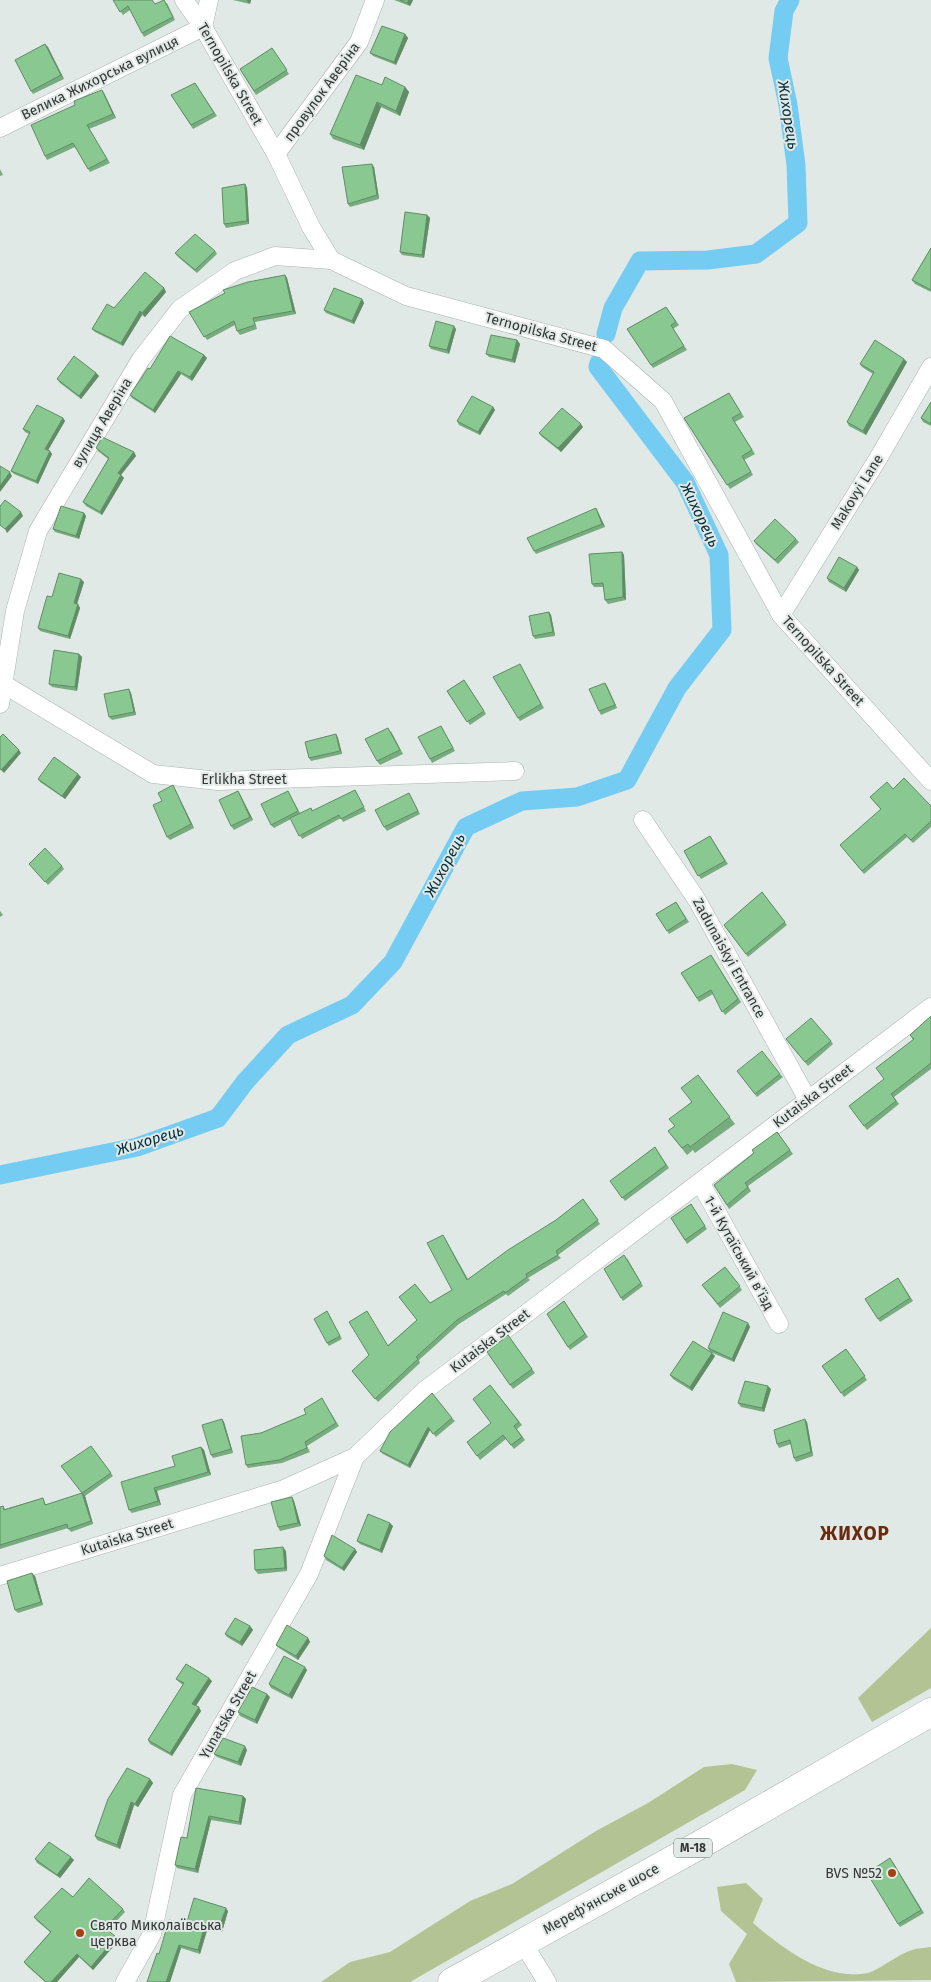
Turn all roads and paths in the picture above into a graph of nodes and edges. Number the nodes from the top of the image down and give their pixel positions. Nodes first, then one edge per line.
1 (184, 0) edge
2 (208, 0) edge
3 (375, 0) edge
4 (203, 27) junction
5 (0, 128) edge
6 (276, 154) junction
7 (331, 260) junction
8 (931, 367) edge
9 (781, 615) junction
10 (2, 682) edge
11 (0, 704) edge
12 (515, 771) dead end
13 (931, 781) edge
14 (643, 820) dead end
15 (931, 1007) edge
16 (808, 1100) junction
17 (700, 1182) junction
18 (779, 1324) dead end
19 (355, 1457) junction
20 (0, 1576) edge
21 (931, 1712) edge
22 (522, 1943) junction
23 (125, 1982) edge
24 (452, 1982) edge
25 (547, 1982) edge

1 - 4 street, Ternopilska Street
2 - 4 street
3 - 6 street, провулок Аверіна
4 - 5 street, Велика Жихорська вулиця
4 - 6 street, Ternopilska Street
6 - 7 street, Ternopilska Street
7 - 9 street, Ternopilska Street
7 - 10 street, вулиця Аверіна
8 - 9 street, Makovyi Lane
9 - 13 street, Ternopilska Street
10 - 11 street, вулиця Аверіна
10 - 12 street, Erlikha Street
14 - 16 street, Zadunaiskyi Entrance
15 - 16 street, Kutaiska Street
16 - 17 street, Kutaiska Street
17 - 18 street, 1-й Кутаїський в’їзд
17 - 19 street, Kutaiska Street
19 - 20 street, Kutaiska Street
19 - 23 street, Yunatska Street
21 - 22 highway, Мереф'янське шосе / М-18
22 - 24 highway, Мереф'янське шосе / М-18
22 - 25 street

